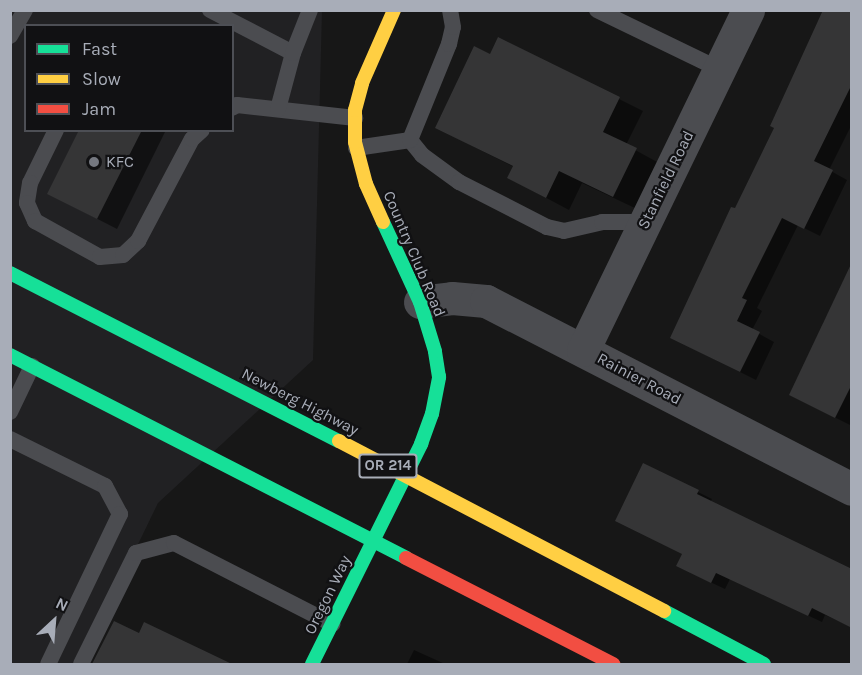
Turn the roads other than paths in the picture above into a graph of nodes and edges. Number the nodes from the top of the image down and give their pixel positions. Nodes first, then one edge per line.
1 (25, 10) edge
2 (210, 10) edge
3 (310, 10) edge
4 (394, 10) edge
5 (597, 10) edge
6 (748, 10) edge
7 (451, 11) edge
8 (10, 36) edge
9 (293, 52) junction
10 (719, 69) junction
11 (234, 105) edge
12 (278, 109) junction
13 (355, 118) junction
14 (56, 132) edge
15 (200, 132) edge
16 (410, 140) junction
17 (356, 147) junction
18 (646, 222) junction
19 (10, 273) edge
20 (420, 302) junction
21 (583, 350) junction
22 (10, 355) edge
23 (32, 366) junction
24 (10, 412) edge
25 (10, 439) edge
26 (405, 475) junction
27 (852, 489) edge
28 (373, 540) junction
29 (332, 624) junction
30 (48, 664) edge
31 (81, 664) edge
32 (312, 664) edge
33 (612, 664) edge
34 (764, 664) edge

1 - 8 lane
2 - 9 lane
3 - 9 lane
4 - 13 main road, Country Club Road
5 - 10 lane
6 - 10 street, Stanfield Road
7 - 16 lane
9 - 12 lane
10 - 18 street, Stanfield Road
11 - 12 lane
12 - 13 lane
13 - 17 main road, Country Club Road
14 - 15 lane
16 - 17 lane
16 - 18 lane
17 - 20 main road, Country Club Road
18 - 21 street, Stanfield Road
19 - 26 main road, Newberg Highway / OR 214
20 - 21 street, Rainier Road
20 - 26 main road, Country Club Road
21 - 27 street, Rainier Road
22 - 23 main road
23 - 24 lane
23 - 28 main road
25 - 30 lane
26 - 28 main road, Country Club Road
26 - 34 main road, Newberg Highway / OR 214
28 - 29 main road, Oregon Way
28 - 33 main road
29 - 31 lane
29 - 32 main road, Oregon Way

